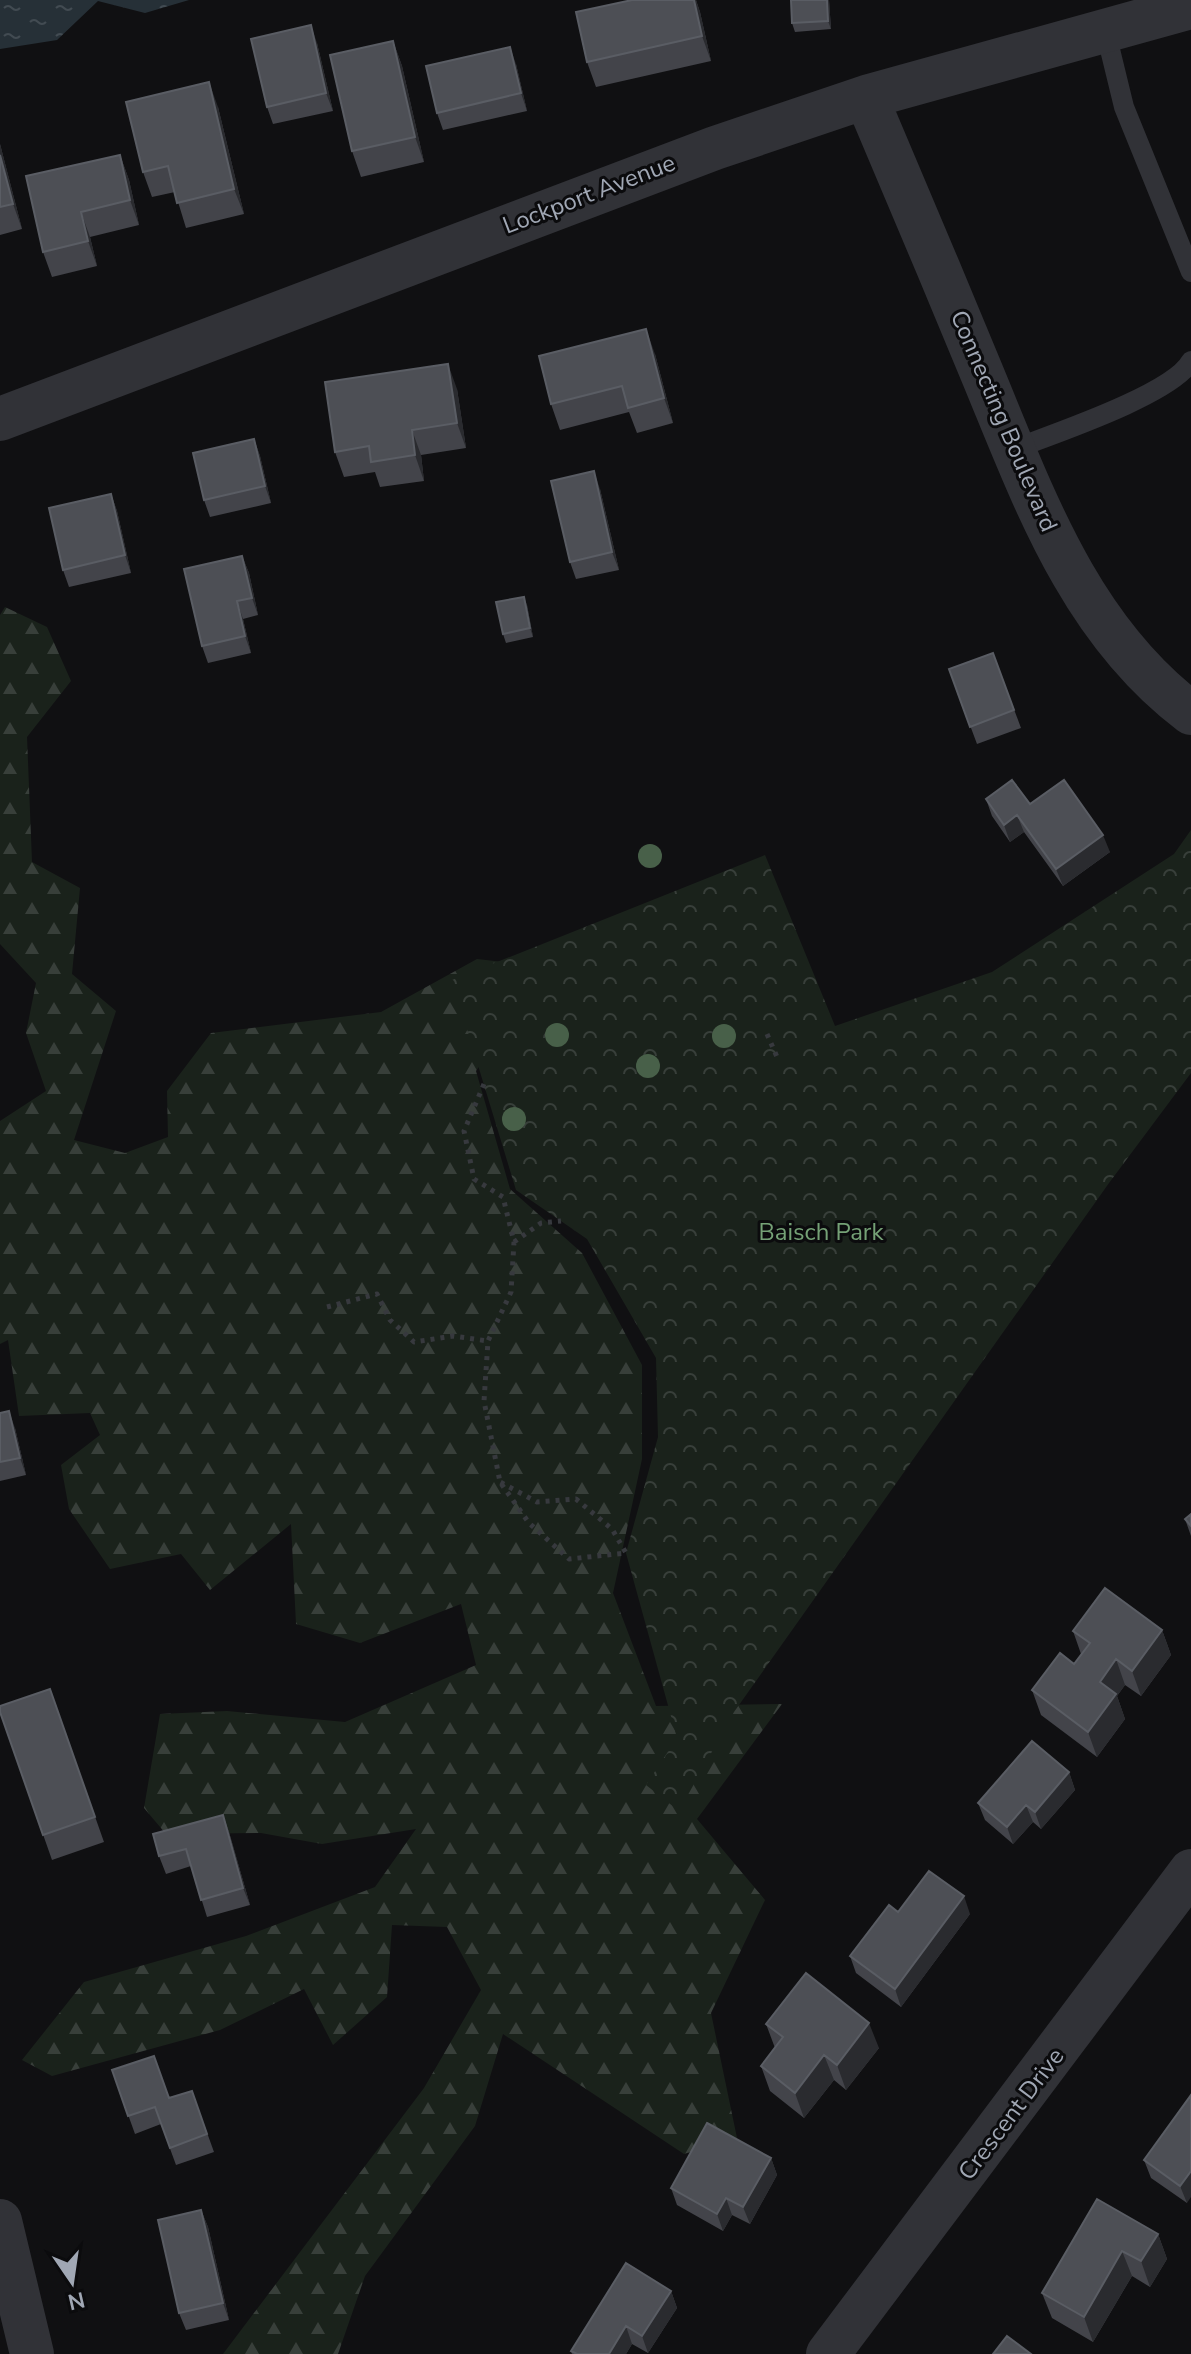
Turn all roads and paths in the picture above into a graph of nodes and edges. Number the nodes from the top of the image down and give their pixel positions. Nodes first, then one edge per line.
1 (1191, 7) edge
2 (1105, 29) junction
3 (866, 97) junction
4 (1191, 272) edge
5 (1188, 367) edge
6 (0, 419) edge
7 (1014, 449) junction
8 (1191, 713) edge
9 (767, 1034) dead end
10 (777, 1057) dead end
11 (484, 1084) dead end
12 (561, 1221) dead end
13 (514, 1242) junction
14 (327, 1307) dead end
15 (488, 1341) junction
16 (500, 1482) junction
17 (1191, 1871) edge
18 (0, 2221) edge
19 (32, 2354) edge
20 (828, 2354) edge

1 - 2 street, Lockport Avenue
2 - 3 street, Lockport Avenue
2 - 4 lane
3 - 6 street, Lockport Avenue
3 - 7 street, Connecting Boulevard
5 - 7 lane
7 - 8 street, Connecting Boulevard
9 - 10 path
11 - 13 path
12 - 13 path
13 - 15 path
14 - 15 path
15 - 16 path
16 - 16 path
17 - 20 street, Crescent Drive
18 - 19 street

